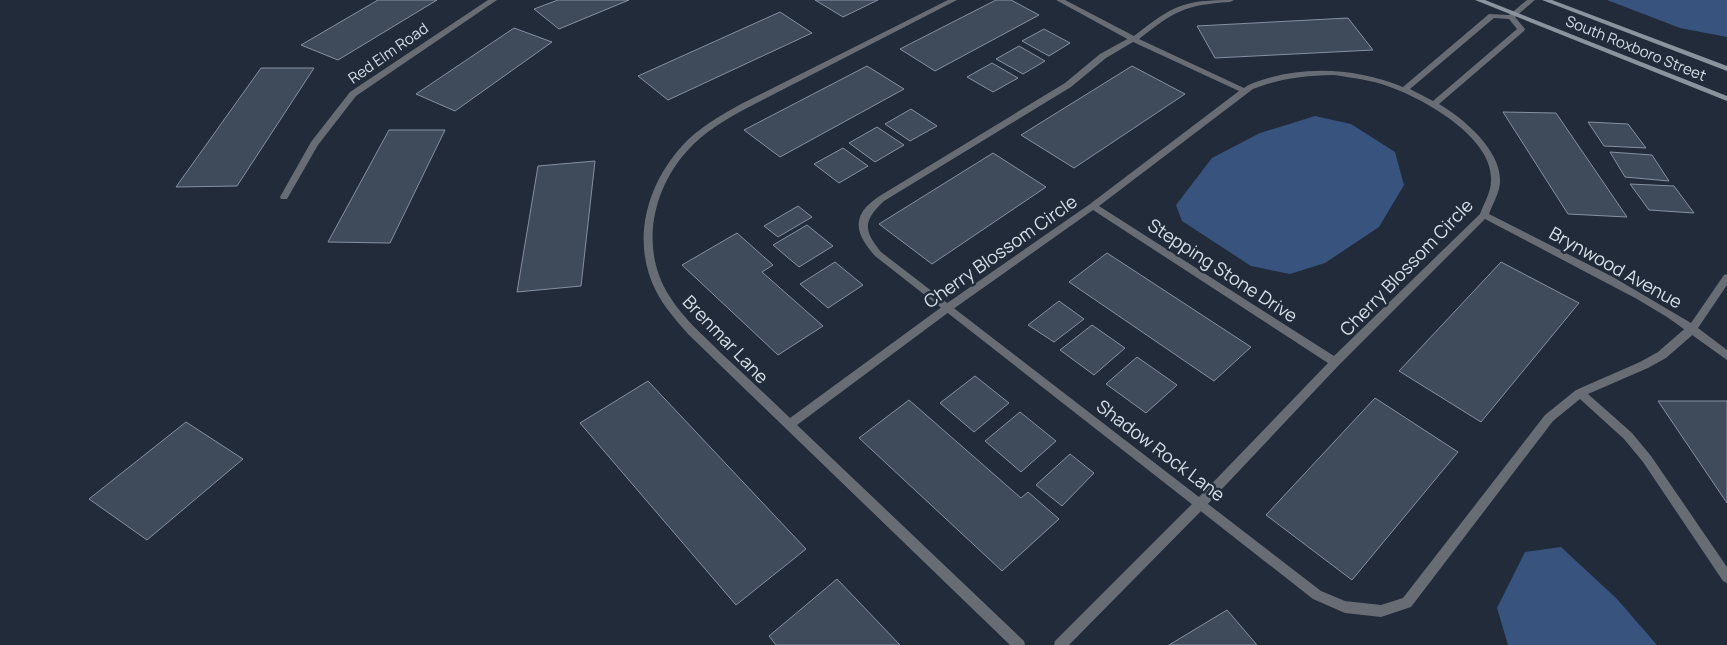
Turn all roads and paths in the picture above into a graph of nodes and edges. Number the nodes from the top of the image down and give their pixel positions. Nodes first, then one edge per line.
1 (493, 0) edge
2 (954, 0) edge
3 (1060, 0) edge
4 (1230, 0) edge
5 (1479, 0) edge
6 (1531, 0) edge
7 (1546, 0) edge
8 (1514, 16) junction
9 (1134, 39) junction
10 (1727, 69) edge
11 (1404, 90) junction
12 (1245, 91) junction
13 (1727, 99) edge
14 (1434, 104) junction
15 (284, 197) dead end
16 (1093, 206) junction
17 (1484, 215) junction
18 (1727, 277) edge
19 (946, 309) junction
20 (1693, 328) junction
21 (1727, 356) edge
22 (1335, 362) junction
23 (1580, 393) junction
24 (789, 425) junction
25 (1201, 503) junction
26 (1727, 577) edge
27 (1019, 645) edge
28 (1060, 645) edge

1 - 15 street, Red Elm Road
2 - 24 street, Brenmar Lane
3 - 9 street
4 - 9 street
5 - 8 street, South Roxboro Street
6 - 8 street
7 - 10 street, South Roxboro Street
8 - 11 street
8 - 13 street, South Roxboro Street
8 - 14 street
9 - 12 street
9 - 19 street, Shadow Rock Lane
11 - 12 street, Cherry Blossom Circle
11 - 14 street, Cherry Blossom Circle
12 - 16 street, Cherry Blossom Circle
14 - 17 street, Cherry Blossom Circle
16 - 19 street, Cherry Blossom Circle
16 - 22 street, Stepping Stone Drive
17 - 20 street, Brynwood Avenue
17 - 22 street, Cherry Blossom Circle
18 - 20 street, Shadow Rock Lane
19 - 24 street, Cherry Blossom Circle
19 - 25 street, Shadow Rock Lane
20 - 21 street, Brynwood Avenue
20 - 23 street, Shadow Rock Lane
22 - 25 street, Cherry Blossom Circle
23 - 25 street, Shadow Rock Lane
23 - 26 street
24 - 27 street, Brenmar Lane
25 - 28 street, Cherry Blossom Circle

